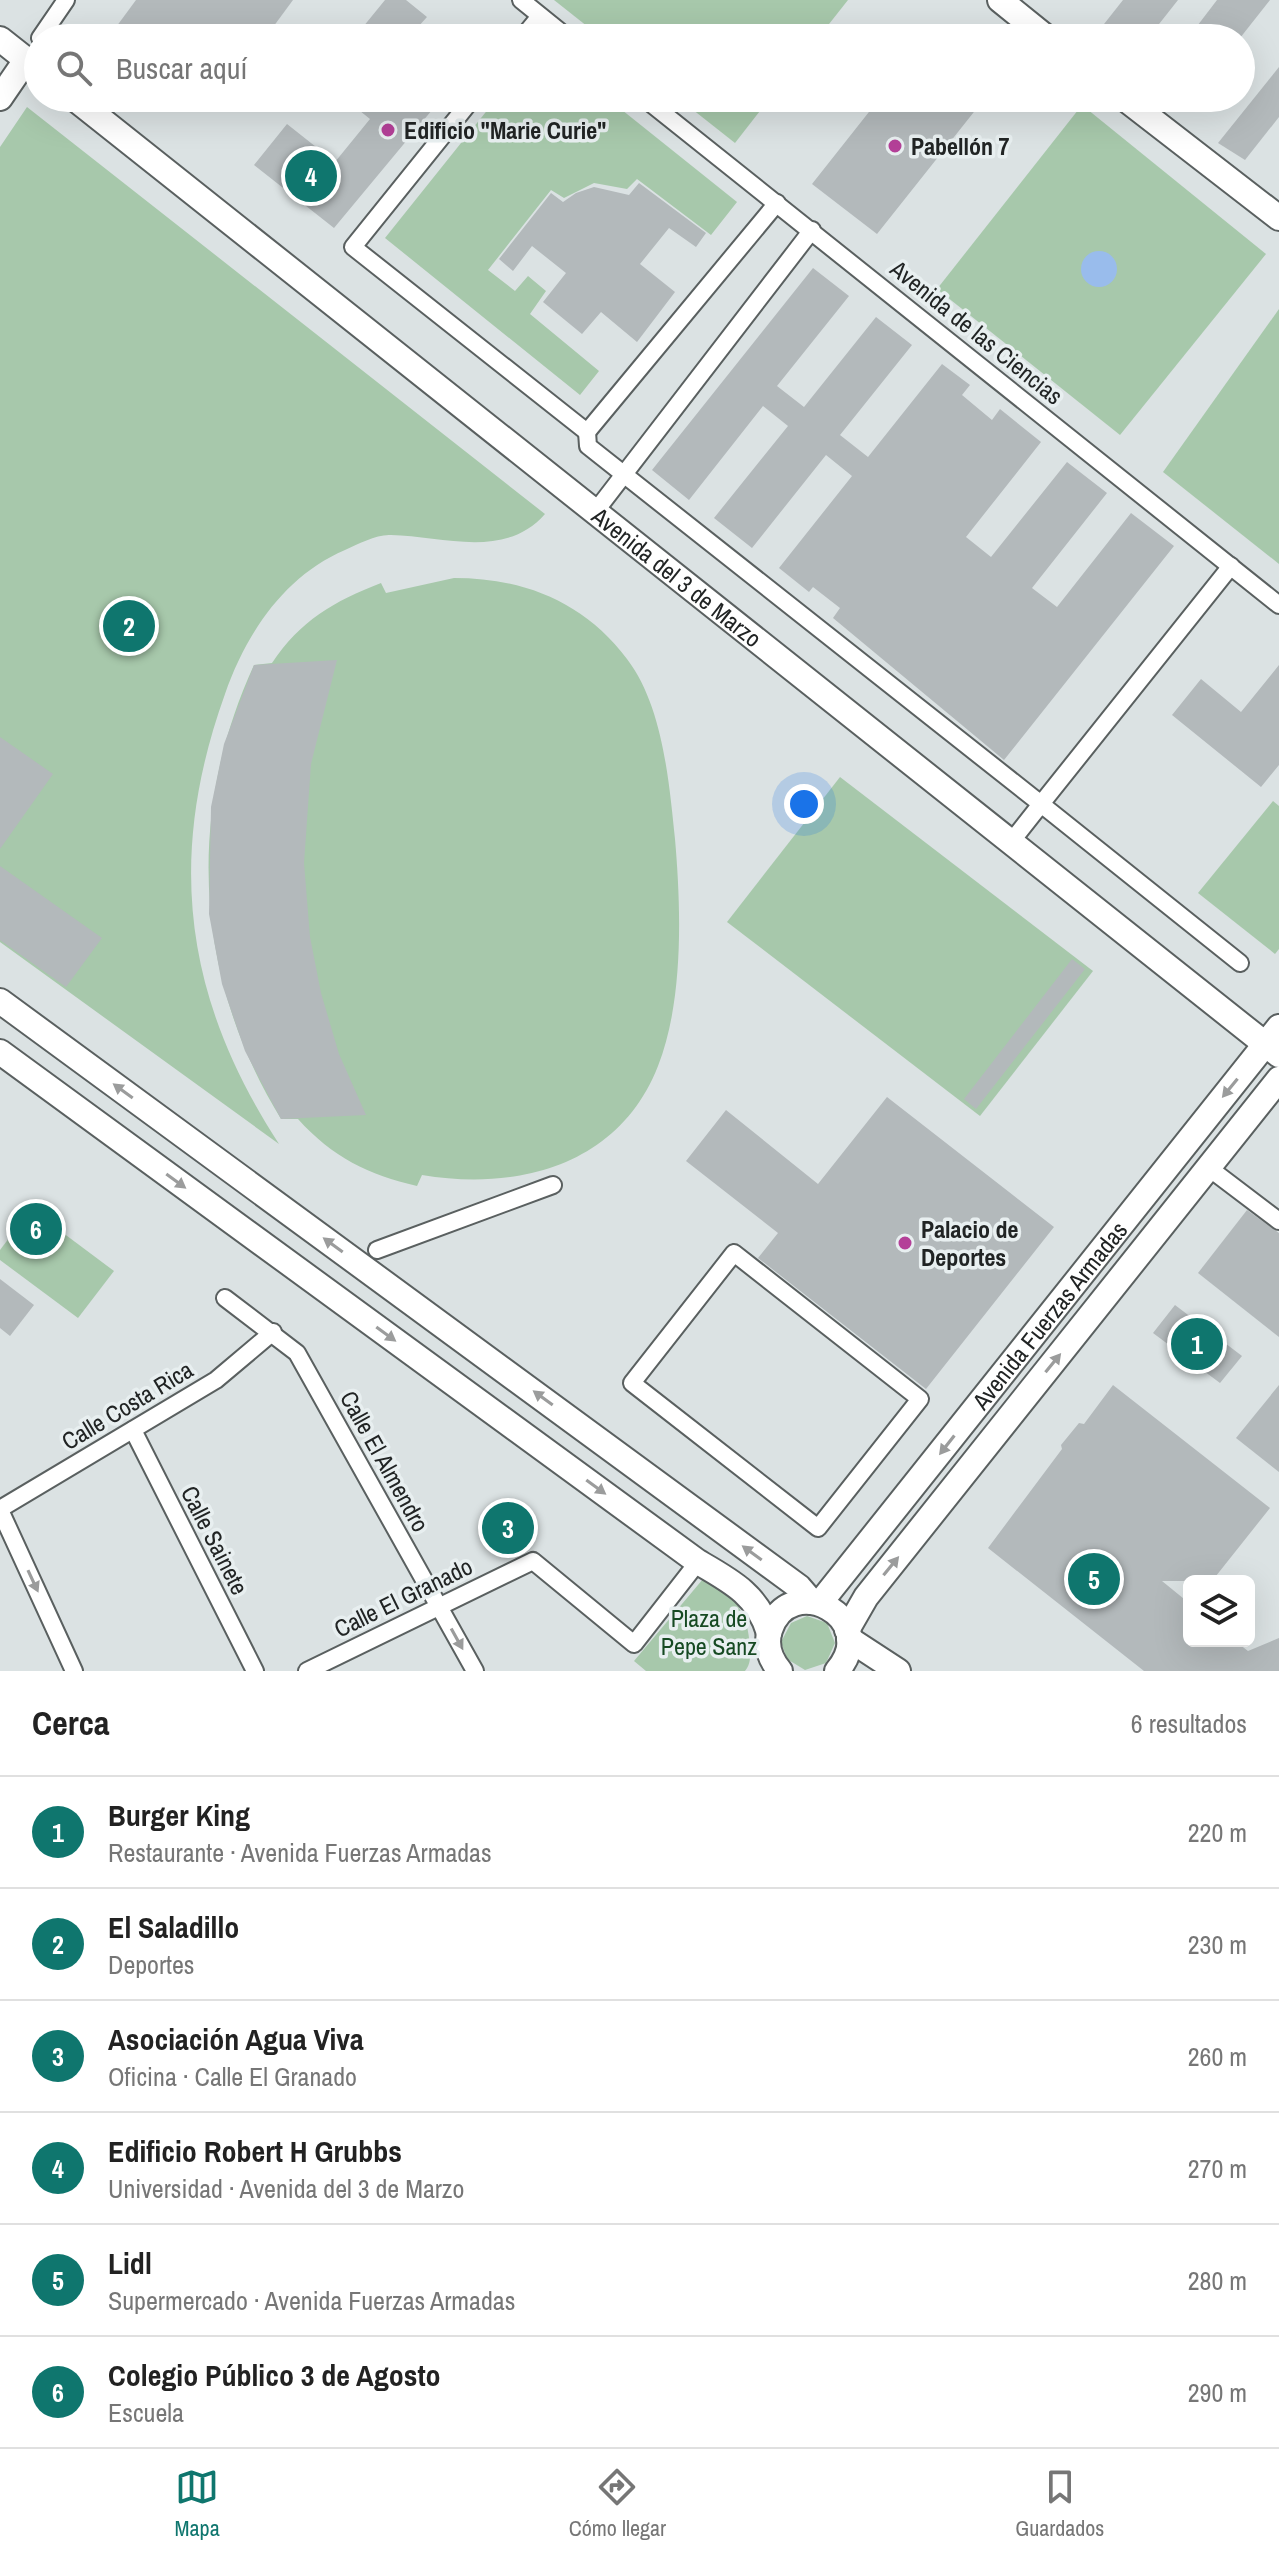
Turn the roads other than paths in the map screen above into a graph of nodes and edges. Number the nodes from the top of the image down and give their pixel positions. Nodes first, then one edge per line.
1 (66, 0) edge
2 (521, 0) edge
3 (1000, 0) edge
4 (540, 16) junction
5 (52, 24) edge
6 (533, 24) edge
7 (550, 24) edge
8 (1030, 24) edge
9 (0, 39) edge
10 (24, 48) edge
11 (24, 67) edge
12 (0, 98) edge
13 (92, 112) edge
14 (462, 112) edge
15 (662, 112) edge
16 (1142, 112) edge
17 (777, 203) junction
18 (1279, 218) edge
19 (812, 230) junction
20 (587, 432) junction
21 (624, 475) junction
22 (595, 512) junction
23 (1231, 566) junction
24 (1279, 605) edge
25 (1041, 804) junction
26 (1011, 842) junction
27 (1240, 963) dead end
28 (0, 1001) edge
29 (1275, 1042) edge
30 (0, 1052) edge
31 (1279, 1079) edge
32 (1209, 1168) junction
33 (553, 1185) dead end
34 (1279, 1221) edge
35 (377, 1250) dead end
36 (734, 1253) joint
37 (225, 1298) dead end
38 (273, 1332) junction
39 (133, 1430) junction
40 (0, 1510) edge
41 (8, 1546) edge
42 (698, 1562) junction
43 (816, 1602) junction
44 (439, 1607) junction
45 (848, 1635) junction
46 (771, 1658) edge
47 (74, 1671) edge
48 (255, 1671) edge
49 (307, 1671) edge
50 (475, 1671) edge
51 (837, 1671) edge
52 (898, 1671) edge

1 - 5 street
2 - 4 street
3 - 8 street
4 - 6 street
4 - 7 street
9 - 10 street
11 - 12 street
13 - 22 street, Avenida del 3 de Marzo
14 - 20 street
15 - 17 street, Avenida de las Ciencias
16 - 18 street
17 - 19 street, Avenida de las Ciencias
17 - 20 street
19 - 21 street
19 - 23 street, Avenida de las Ciencias
20 - 21 street
21 - 22 street
21 - 25 street
22 - 26 street, Avenida del 3 de Marzo
23 - 24 street, Avenida de las Ciencias
23 - 25 street
25 - 26 street
25 - 27 street
26 - 29 street, Avenida del 3 de Marzo
43 -> 28 street
29 -> 43 street, Avenida Fuerzas Armadas
30 -> 42 street
31 - 32 street, Avenida Fuerzas Armadas
32 - 34 street
45 -> 32 street, Avenida Fuerzas Armadas
33 - 35 street
36 - 36 street
37 - 38 street, Calle El Almendro
38 - 39 street, Calle Costa Rica
38 - 44 street, Calle El Almendro
39 - 40 street, Calle Costa Rica
39 - 48 street, Calle Sainete
40 - 41 street
41 -> 47 street
42 - 44 street, Calle El Granado
42 - 46 street
43 - 45 street
43 - 46 street
44 - 49 street, Calle El Granado
44 -> 50 street, Calle El Almendro
45 - 51 street, Avenida Fuerzas Armadas
45 - 52 street

